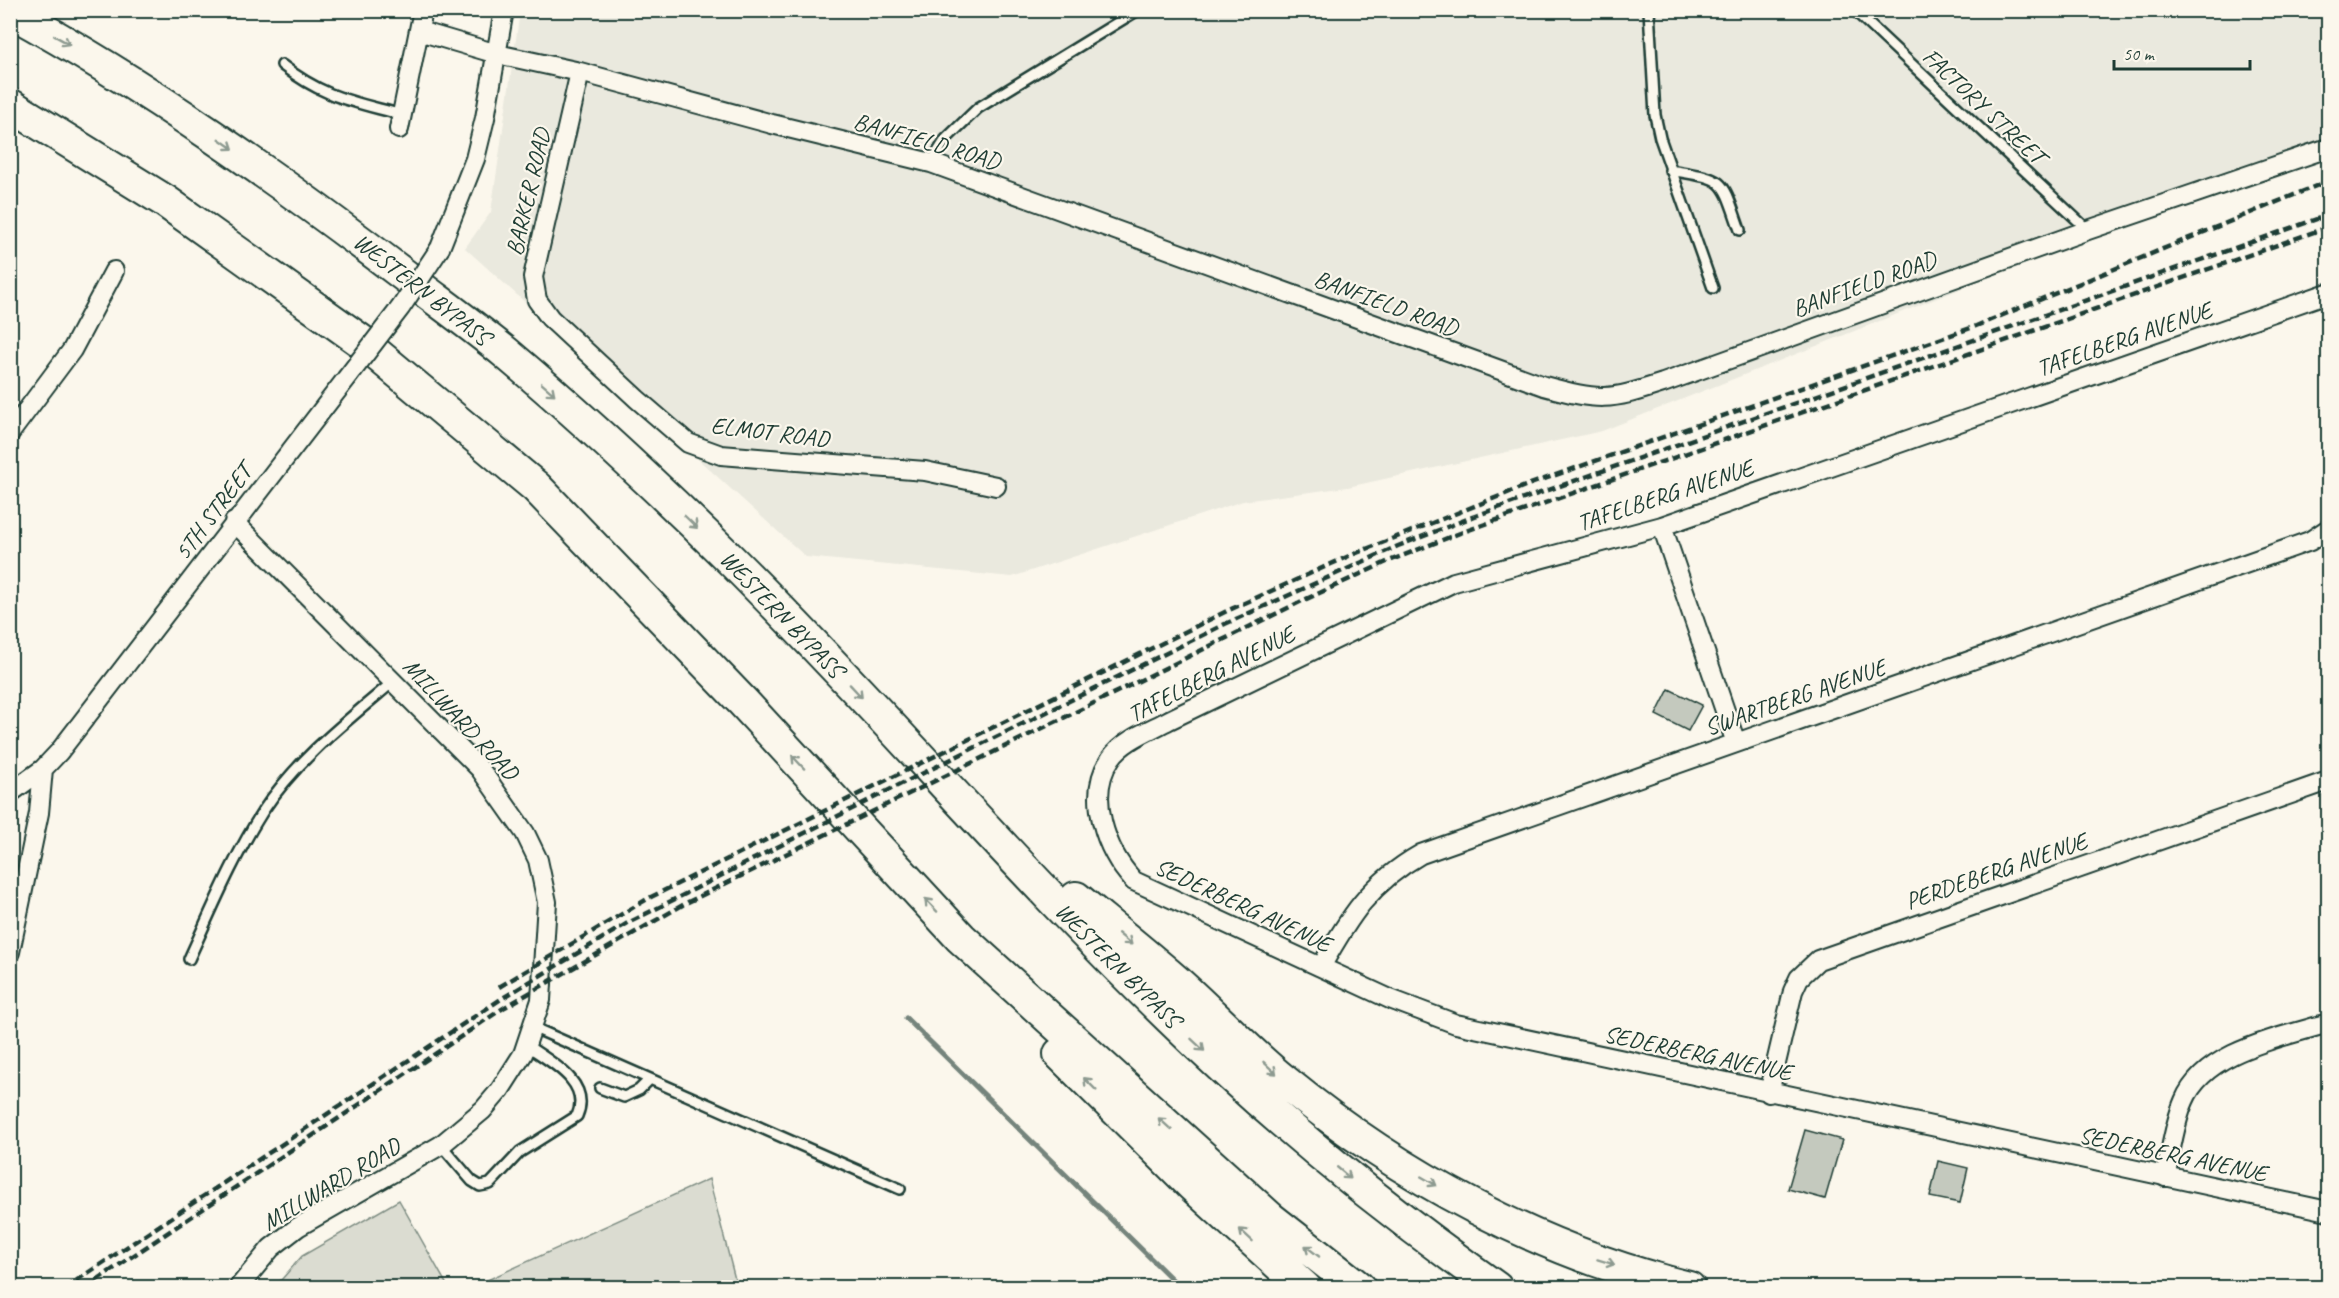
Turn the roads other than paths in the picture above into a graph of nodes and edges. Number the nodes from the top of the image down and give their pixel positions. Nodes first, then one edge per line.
1 (423, 10) edge
2 (504, 10) edge
3 (1138, 10) edge
4 (1649, 10) edge
5 (1854, 10) edge
6 (10, 11) edge
7 (418, 31) junction
8 (497, 54) junction
9 (282, 65) dead end
10 (580, 72) junction
11 (10, 105) edge
12 (401, 122) joint
13 (2328, 148) edge
14 (931, 163) junction
15 (1670, 170) junction
16 (1740, 230) dead end
17 (2088, 230) junction
18 (114, 271) dead end
19 (1713, 288) dead end
20 (2328, 293) edge
21 (550, 318) joint
22 (10, 433) edge
23 (996, 486) dead end
24 (234, 522) junction
25 (1662, 526) junction
26 (2328, 529) edge
27 (394, 681) junction
28 (1736, 743) junction
29 (43, 769) junction
30 (2328, 781) edge
31 (951, 793) junction
32 (10, 794) edge
33 (1106, 835) joint
34 (961, 938) junction
35 (10, 952) edge
36 (189, 959) dead end
37 (1321, 967) junction
38 (2328, 1023) edge
39 (532, 1027) junction
40 (526, 1045) junction
41 (650, 1079) junction
42 (600, 1088) dead end
43 (1769, 1093) junction
44 (441, 1145) junction
45 (2165, 1177) junction
46 (900, 1189) dead end
47 (2328, 1211) edge
48 (238, 1287) edge
49 (1305, 1287) edge
50 (1359, 1287) edge
51 (1496, 1287) edge
52 (1689, 1287) edge

1 - 7 street
2 - 8 street
3 - 14 lane
4 - 15 lane
5 - 17 lane, FACTORY STREET
6 -> 31 highway, WESTERN BYPASS
7 - 8 street, BANFIELD ROAD
7 - 12 street
8 - 10 street, BANFIELD ROAD
8 - 24 street, 5TH STREET, bridge
9 - 12 lane
10 - 14 street, BANFIELD ROAD
10 - 21 street, BARKER ROAD
34 -> 11 highway
13 - 17 street, BANFIELD ROAD
14 - 17 street, BANFIELD ROAD
15 - 16 lane
15 - 19 lane
18 - 22 street
20 - 25 street, TAFELBERG AVENUE
21 - 23 street, ELMOT ROAD
24 - 27 street, MILLWARD ROAD
24 - 29 street, 5TH STREET
25 - 28 street
25 - 33 street, TAFELBERG AVENUE
26 - 28 street, SWARTBERG AVENUE
27 - 36 lane
27 - 39 street, MILLWARD ROAD
28 - 37 street, SWARTBERG AVENUE
29 - 32 street, 5TH STREET
29 - 35 street
30 - 43 street, PERDEBERG AVENUE
31 -> 51 highway, WESTERN BYPASS
31 -> 52 highway
33 - 37 street, SEDERBERG AVENUE
49 -> 34 highway
50 -> 34 highway
37 - 43 street, SEDERBERG AVENUE
38 - 45 street
39 - 40 street, MILLWARD ROAD
39 - 41 lane
40 - 44 street, MILLWARD ROAD
40 - 44 lane
41 - 42 lane
41 - 46 lane
43 - 45 street, SEDERBERG AVENUE
44 - 48 street, MILLWARD ROAD
45 - 47 street, SEDERBERG AVENUE

